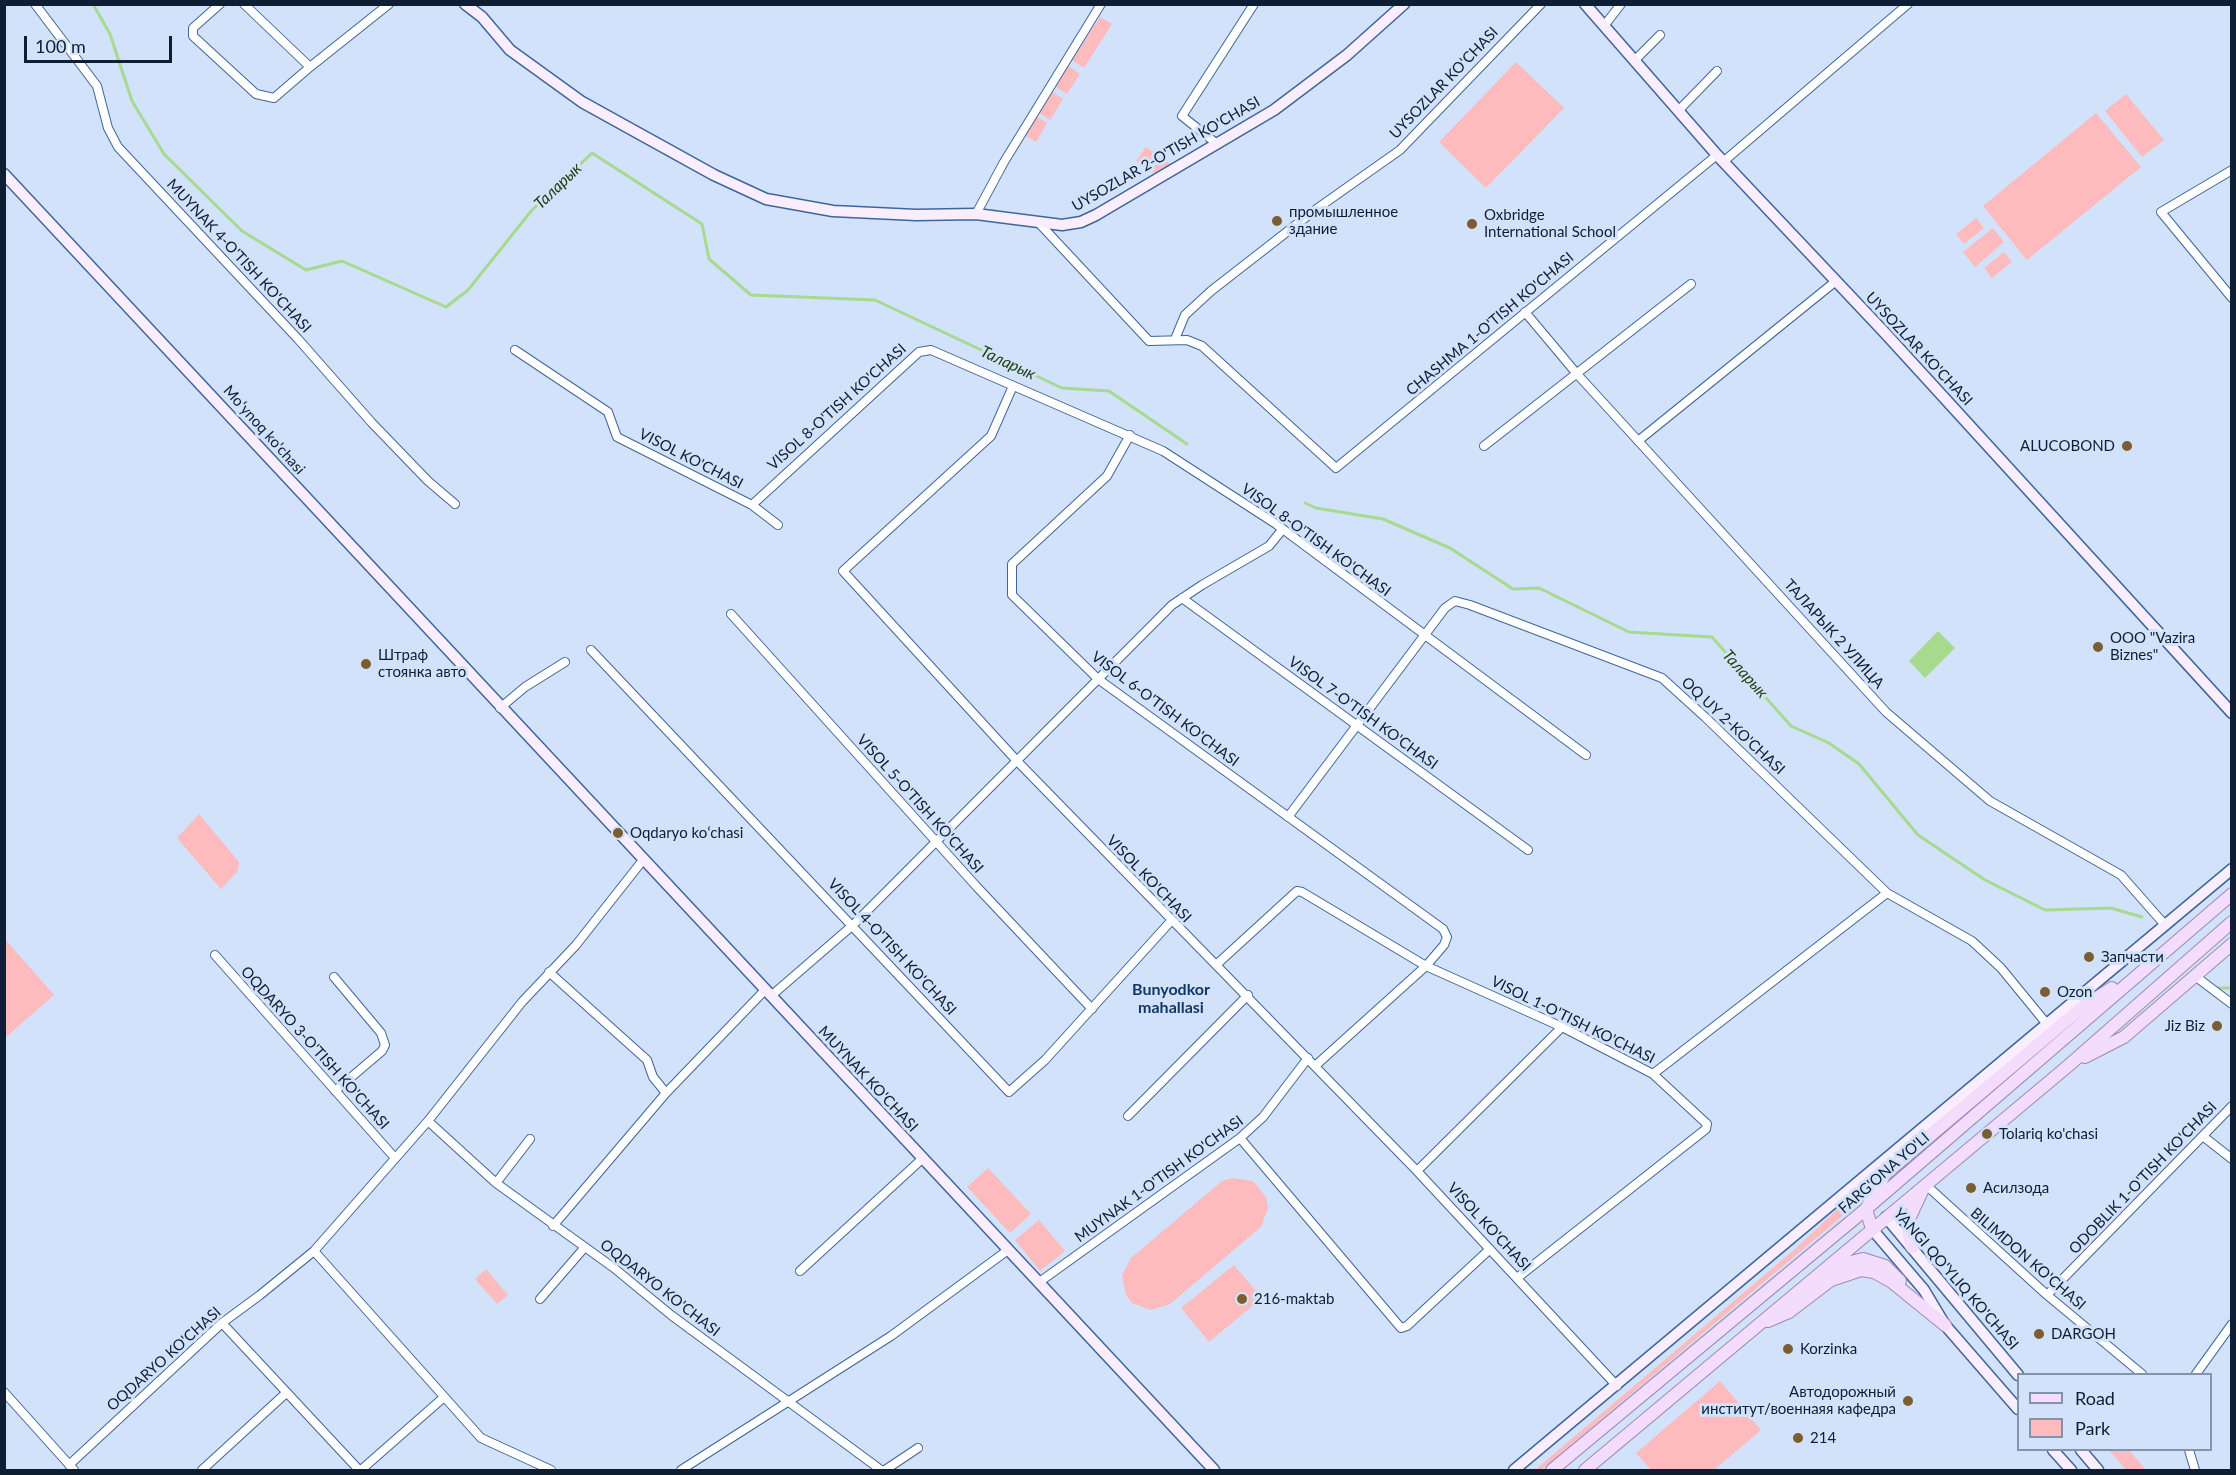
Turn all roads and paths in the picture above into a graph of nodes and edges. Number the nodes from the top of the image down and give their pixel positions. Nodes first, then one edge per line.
1 (34, 4) edge
2 (220, 4) edge
3 (244, 4) edge
4 (389, 4) edge
5 (465, 4) edge
6 (1101, 4) edge
7 (1254, 4) edge
8 (1404, 4) edge
9 (1541, 4) edge
10 (1585, 4) edge
11 (1621, 4) edge
12 (1908, 4) edge
13 (1604, 26) junction
14 (1660, 34) dead end
15 (1634, 61) junction
16 (310, 67) junction
17 (1717, 71) dead end
18 (1678, 111) junction
19 (1217, 144) junction
20 (1720, 158) junction
21 (2232, 170) edge
22 (4, 174) edge
23 (976, 214) junction
24 (1038, 222) junction
25 (1836, 281) junction
26 (1691, 284) dead end
27 (2232, 298) edge
28 (1525, 312) junction
29 (1175, 339) junction
30 (515, 350) dead end
31 (1578, 374) junction
32 (1013, 386) junction
33 (1130, 435) junction
34 (1638, 441) junction
35 (1484, 446) dead end
36 (455, 504) dead end
37 (752, 505) junction
38 (778, 525) dead end
39 (1282, 530) junction
40 (1182, 598) junction
41 (731, 614) dead end
42 (1423, 636) junction
43 (591, 650) dead end
44 (565, 662) dead end
45 (1098, 679) junction
46 (500, 708) junction
47 (2232, 713) edge
48 (1357, 725) junction
49 (1586, 755) dead end
50 (1017, 761) junction
51 (1288, 817) junction
52 (937, 843) junction
53 (1528, 850) dead end
54 (643, 860) junction
55 (2232, 869) edge
56 (1887, 893) junction
57 (2232, 894) edge
58 (1171, 921) junction
59 (2232, 922) edge
60 (853, 925) junction
61 (2165, 925) junction
62 (2232, 944) edge
63 (215, 955) dead end
64 (1216, 965) junction
65 (1426, 966) junction
66 (549, 972) junction
67 (2195, 976) junction
68 (334, 977) dead end
69 (768, 993) junction
70 (1248, 996) junction
71 (2232, 1004) edge
72 (1092, 1009) junction
73 (2046, 1023) junction
74 (1562, 1027) junction
75 (1308, 1058) junction
76 (1316, 1066) junction
77 (2068, 1066) junction
78 (1653, 1074) junction
79 (335, 1091) junction
80 (666, 1093) junction
81 (2232, 1106) edge
82 (1128, 1116) dead end
83 (428, 1121) junction
84 (2204, 1137) junction
85 (1240, 1138) junction
86 (530, 1139) dead end
87 (395, 1158) junction
88 (922, 1158) junction
89 (2232, 1159) edge
90 (1417, 1171) junction
91 (496, 1183) junction
92 (1926, 1185) junction
93 (1866, 1209) junction
94 (1887, 1217) junction
95 (553, 1226) junction
96 (1872, 1229) junction
97 (585, 1247) junction
98 (1912, 1247) junction
99 (1490, 1249) junction
100 (1008, 1250) junction
101 (314, 1251) junction
102 (800, 1271) dead end
103 (1517, 1278) junction
104 (1038, 1283) junction
105 (2047, 1295) junction
106 (540, 1299) dead end
107 (222, 1323) junction
108 (2232, 1324) edge
109 (1945, 1325) junction
110 (1753, 1328) junction
111 (2017, 1373) edge
112 (2141, 1373) edge
113 (2197, 1373) edge
114 (1617, 1386) junction
115 (4, 1392) edge
116 (285, 1394) junction
117 (443, 1398) junction
118 (788, 1401) junction
119 (2017, 1407) edge
120 (918, 1448) dead end
121 (2055, 1451) edge
122 (2083, 1451) edge
123 (2190, 1451) edge
124 (71, 1468) edge
125 (202, 1470) edge
126 (360, 1470) edge
127 (550, 1470) edge
128 (681, 1470) edge
129 (883, 1470) edge
130 (1214, 1470) edge
131 (1514, 1470) edge
132 (1552, 1470) edge
133 (1585, 1470) edge
134 (2071, 1470) edge
135 (2098, 1470) edge
136 (2195, 1470) edge

1 - 36 street, MUYNAK 4-O'TISH KO'CHASI
2 - 16 street
3 - 16 street
4 - 16 street
5 - 23 street, UYSOZLAR 2-O'TISH KO'CHASI
6 - 23 street
7 - 19 street
8 - 19 street, UYSOZLAR 2-O'TISH KO'CHASI
9 - 29 street, UYSOZLAR KO'CHASI
10 - 13 street, UYSOZLAR KO'CHASI
11 - 13 street
12 - 20 street, CHASHMA 1-O'TISH KO'CHASI
13 - 15 street, UYSOZLAR KO'CHASI
14 - 15 street
15 - 18 street, UYSOZLAR KO'CHASI
17 - 18 street
18 - 20 street, UYSOZLAR KO'CHASI
19 - 24 street, UYSOZLAR 2-O'TISH KO'CHASI
20 - 25 street, UYSOZLAR KO'CHASI
20 - 28 street, CHASHMA 1-O'TISH KO'CHASI
21 - 27 street
22 - 46 street, Moʻynoq ko'chasi
23 - 24 street, UYSOZLAR 2-O'TISH KO'CHASI
24 - 29 street
25 - 34 street
25 - 47 street, UYSOZLAR KO'CHASI
26 - 31 street
28 - 29 street, CHASHMA 1-O'TISH KO'CHASI
28 - 31 street, ТАЛАРЫК 2 УЛИЦА
30 - 37 street, VISOL KO'CHASI
31 - 34 street, ТАЛАРЫК 2 УЛИЦА
31 - 35 street
32 - 33 street, VISOL 8-O'TISH KO'CHASI
32 - 37 street, VISOL 8-O'TISH KO'CHASI
32 - 50 street, VISOL KO'CHASI
33 - 39 street, VISOL 8-O'TISH KO'CHASI
33 - 45 street, VISOL 6-O'TISH KO'CHASI
34 - 61 street, ТАЛАРЫК 2 УЛИЦА
37 - 38 street, VISOL KO'CHASI
39 - 40 street
39 - 42 street, VISOL 8-O'TISH KO'CHASI
40 - 45 street
40 - 48 street, VISOL 7-O'TISH KO'CHASI
41 - 52 street, VISOL 5-O'TISH KO'CHASI
42 - 48 street, OQ UY 2-KO'CHASI
42 - 49 street, VISOL 8-O'TISH KO'CHASI
42 - 56 street, OQ UY 2-KO'CHASI
43 - 60 street, VISOL 4-O'TISH KO'CHASI
44 - 46 street
45 - 50 street
45 - 51 street, VISOL 6-O'TISH KO'CHASI
46 - 54 street, MUYNAK KO'CHASI
48 - 51 street, OQ UY 2-KO'CHASI
48 - 53 street, VISOL 7-O'TISH KO'CHASI
50 - 52 street
50 - 58 street, VISOL KO'CHASI
51 - 65 street, VISOL 6-O'TISH KO'CHASI
52 - 60 street
52 - 72 street, VISOL 5-O'TISH KO'CHASI
54 - 66 street, OQDARYO KO'CHASI
54 - 69 street, MUYNAK KO'CHASI
55 - 61 street, FARG'ONA YO'LI
56 - 73 street, OQ UY 2-KO'CHASI
56 - 78 street
57 - 93 main road
58 - 64 street, VISOL KO'CHASI
58 - 72 street, VISOL 4-O'TISH KO'CHASI
59 - 77 main road
60 - 69 street
60 - 72 street, VISOL 4-O'TISH KO'CHASI
61 - 73 street, FARG'ONA YO'LI
62 - 67 main road
63 - 79 street, OQDARYO 3-O'TISH KO'CHASI
64 - 65 street, VISOL 1-O'TISH KO'CHASI
64 - 70 street, VISOL KO'CHASI
65 - 74 street, VISOL 1-O'TISH KO'CHASI
65 - 76 street
66 - 80 street
66 - 83 street, OQDARYO KO'CHASI
67 - 71 street
67 - 77 main road
68 - 79 street
69 - 80 street
69 - 88 street, MUYNAK KO'CHASI
70 - 75 street, VISOL KO'CHASI
70 - 82 street
73 - 114 street, FARG'ONA YO'LI
74 - 78 street, VISOL 1-O'TISH KO'CHASI
74 - 90 street
75 - 76 street, VISOL KO'CHASI
75 - 85 street, MUYNAK 1-O'TISH KO'CHASI
76 - 90 street, VISOL KO'CHASI
77 - 92 main road
78 - 103 street, VISOL 1-O'TISH KO'CHASI
79 - 87 street, OQDARYO 3-O'TISH KO'CHASI
80 - 95 street
81 - 84 street, ODOBLIK 1-O'TISH KO'CHASI
83 - 87 street, OQDARYO KO'CHASI
83 - 91 street, OQDARYO KO'CHASI
84 - 89 street
84 - 105 street, ODOBLIK 1-O'TISH KO'CHASI
85 - 99 street
85 - 104 street, MUYNAK 1-O'TISH KO'CHASI
86 - 91 street
87 - 101 street, OQDARYO KO'CHASI
88 - 100 street, MUYNAK KO'CHASI
88 - 102 street
90 - 99 street, VISOL KO'CHASI
91 - 95 street, OQDARYO KO'CHASI
92 - 94 main road
92 - 98 main road
92 - 105 street, BILIMDON KO'CHASI
93 - 94 main road, YANGI QO'YLIQ KO'CHASI
93 - 96 main road
93 - 132 main road, FARG'ONA YO'LI
94 - 96 main road
94 - 98 street, YANGI QO'YLIQ KO'CHASI
95 - 97 street, OQDARYO KO'CHASI
96 - 109 street, YANGI QO'YLIQ KO'CHASI
96 - 110 main road
97 - 106 street
97 - 118 street, OQDARYO KO'CHASI
98 - 111 street, YANGI QO'YLIQ KO'CHASI
99 - 103 street, VISOL KO'CHASI
100 - 104 street, MUYNAK KO'CHASI
100 - 118 street
101 - 107 street, OQDARYO KO'CHASI
101 - 117 street
103 - 114 street, VISOL KO'CHASI
104 - 130 street, MUYNAK KO'CHASI
105 - 112 street, BILIMDON KO'CHASI
107 - 116 street
107 - 124 street, OQDARYO KO'CHASI
108 - 113 street
109 - 110 main road
109 - 119 street, YANGI QO'YLIQ KO'CHASI
110 - 133 main road
114 - 131 street, FARG'ONA YO'LI
115 - 124 street
116 - 125 street
116 - 126 street
117 - 126 street
117 - 127 street
118 - 128 street
118 - 129 street, OQDARYO KO'CHASI
120 - 129 street
121 - 134 street
122 - 135 street
123 - 136 street

